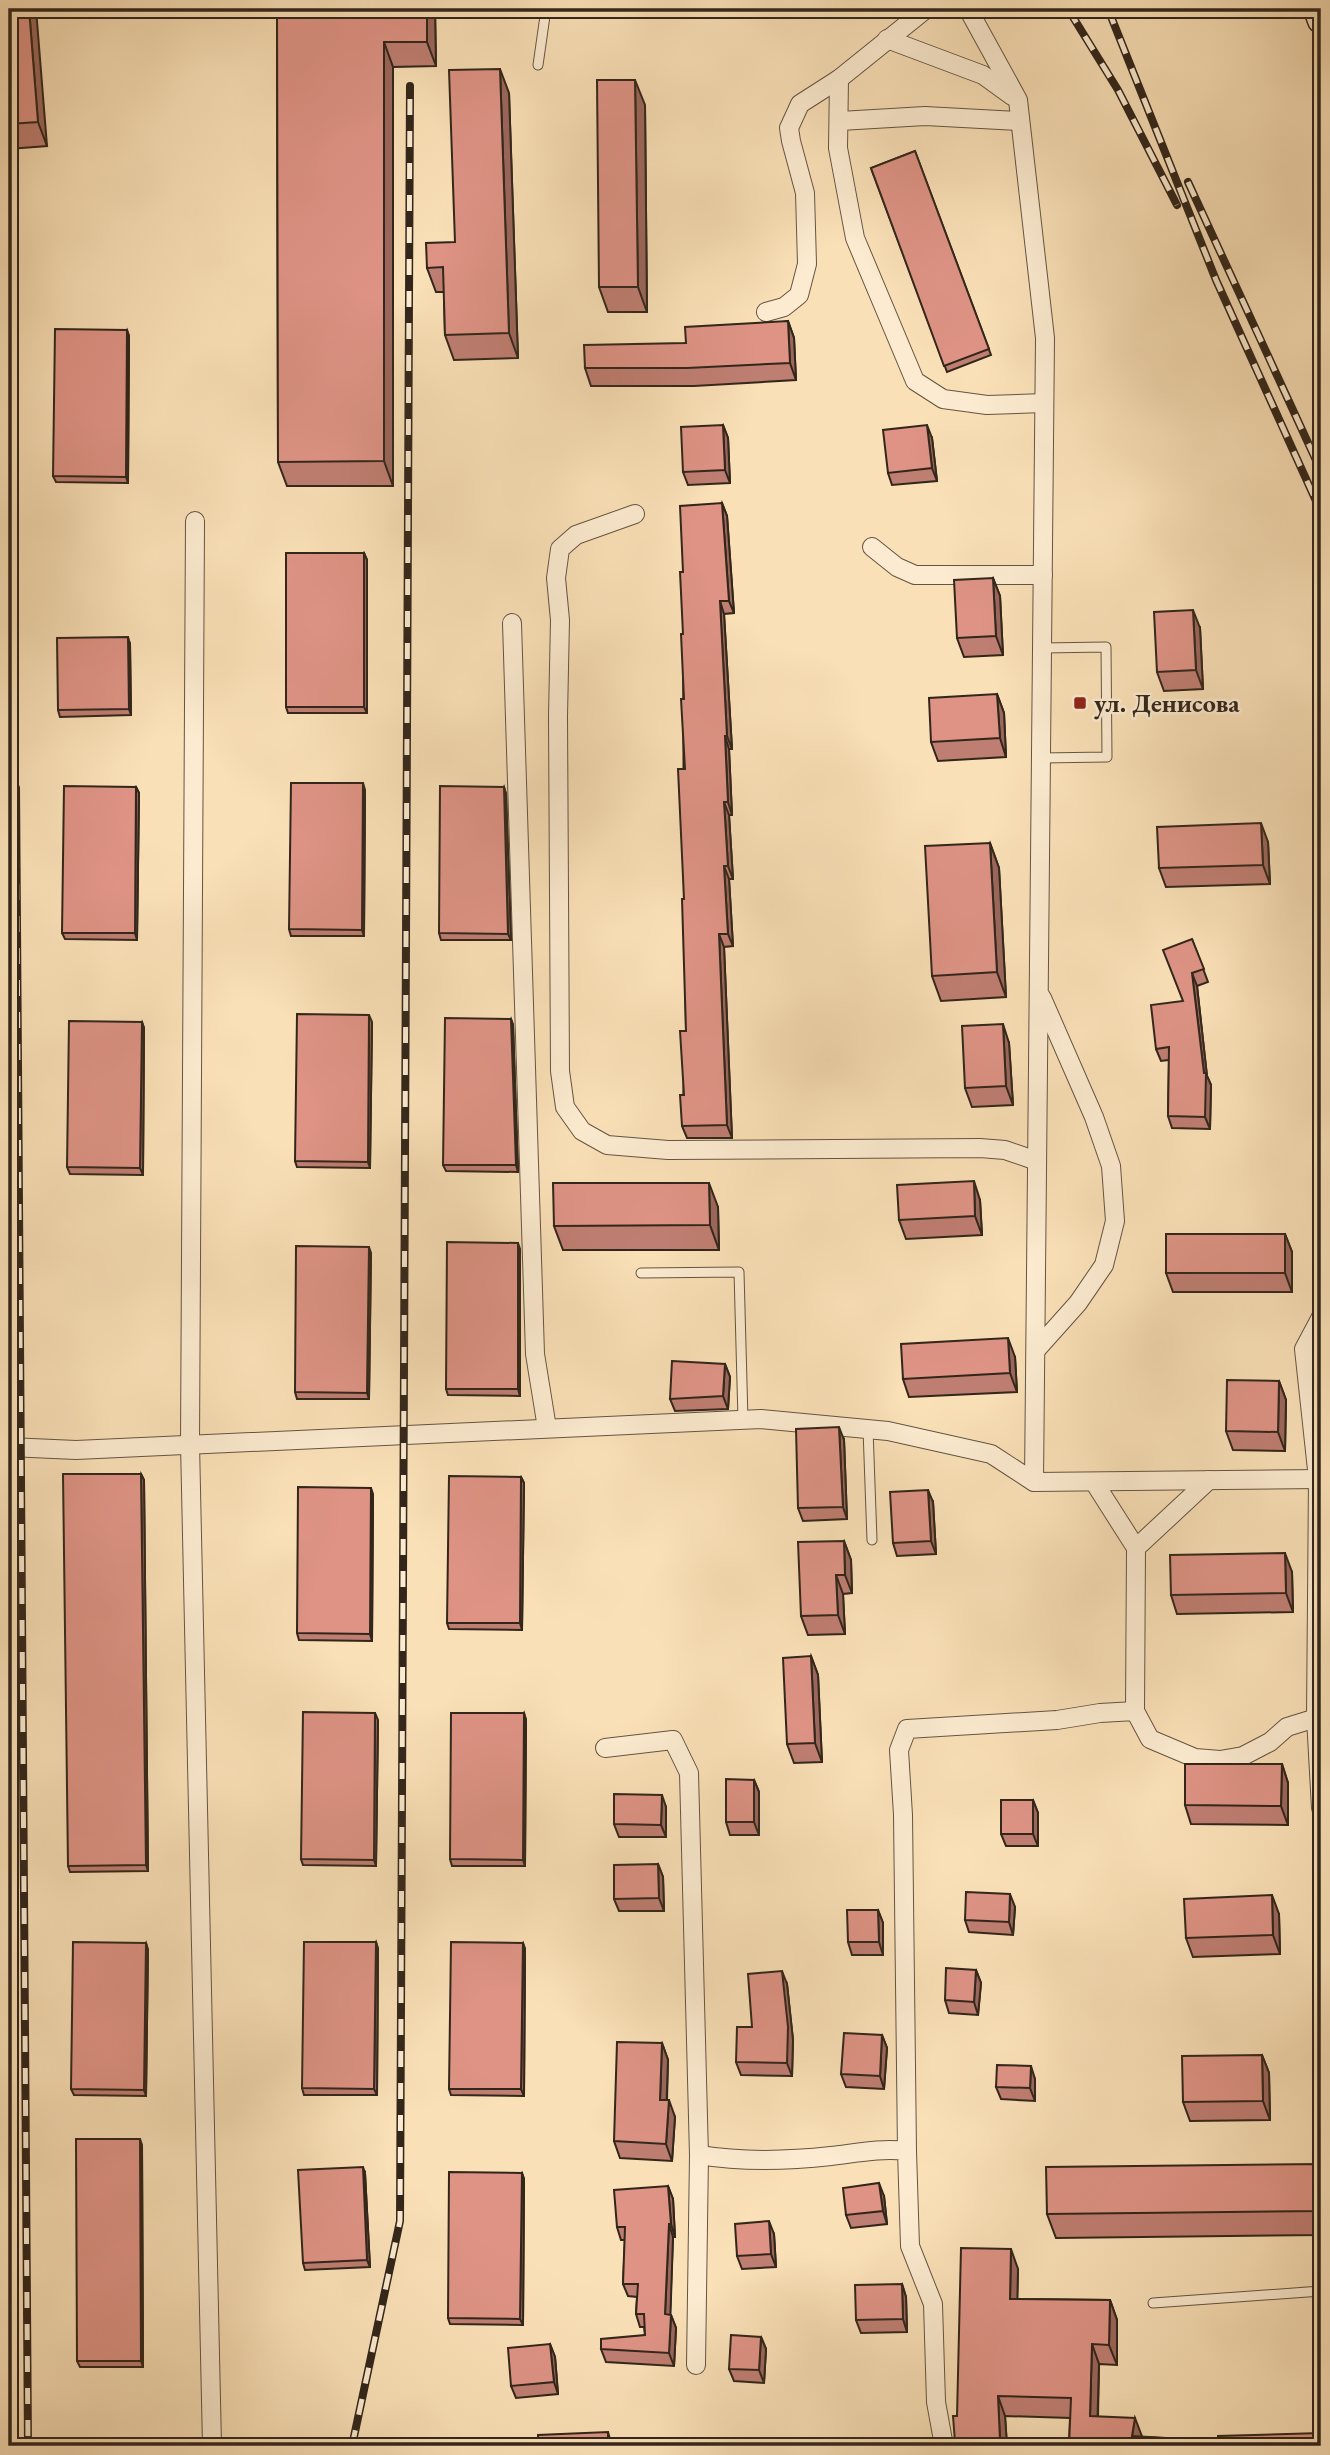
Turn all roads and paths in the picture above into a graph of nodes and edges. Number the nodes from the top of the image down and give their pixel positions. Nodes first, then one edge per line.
1 (545, 9) edge
2 (926, 9) edge
3 (968, 9) edge
4 (887, 39) junction
5 (538, 65) dead end
6 (839, 79) junction
7 (1018, 100) junction
8 (840, 121) junction
9 (1020, 121) junction
10 (766, 312) dead end
11 (1044, 403) junction
12 (635, 514) dead end
13 (195, 521) dead end
14 (872, 547) dead end
15 (1043, 575) junction
16 (512, 623) dead end
17 (1043, 648) junction
18 (1041, 758) junction
19 (1039, 989) junction
20 (1037, 1161) junction
21 (641, 1273) dead end
22 (1321, 1317) edge
23 (1036, 1350) junction
24 (743, 1420) junction
25 (548, 1428) junction
26 (868, 1429) junction
27 (190, 1444) junction
28 (9, 1447) edge
29 (1320, 1479) edge
30 (1209, 1480) junction
31 (1034, 1482) junction
32 (1094, 1482) junction
33 (873, 1540) dead end
34 (1136, 1548) junction
35 (1319, 1623) edge
36 (1135, 1711) junction
37 (1316, 1718) junction
38 (605, 1748) dead end
39 (1321, 1808) edge
40 (907, 2151) junction
41 (699, 2155) junction
42 (1321, 2291) edge
43 (1153, 2303) dead end
44 (696, 2365) dead end
45 (212, 2446) edge
46 (944, 2446) edge

1 - 5 lane
2 - 4 street
3 - 7 street
4 - 6 street
4 - 7 street
6 - 8 street
6 - 10 street
7 - 9 street
8 - 9 street
8 - 11 street
9 - 11 street
11 - 15 street
12 - 20 street
13 - 27 street
14 - 15 street
15 - 17 street
16 - 25 street
17 - 18 street
17 - 18 lane
18 - 19 street
19 - 20 street
19 - 23 street
20 - 23 street
21 - 24 lane
22 - 29 street
23 - 31 street
24 - 25 street
24 - 26 street
25 - 27 street
26 - 31 street
26 - 33 lane
27 - 28 street
27 - 45 street
29 - 30 street
29 - 35 street
30 - 32 street
30 - 34 street
31 - 32 street
32 - 34 street
34 - 36 street
35 - 37 street
36 - 37 street
36 - 40 street
37 - 39 street
38 - 41 street
40 - 41 street
40 - 46 street
41 - 44 street
42 - 43 lane

